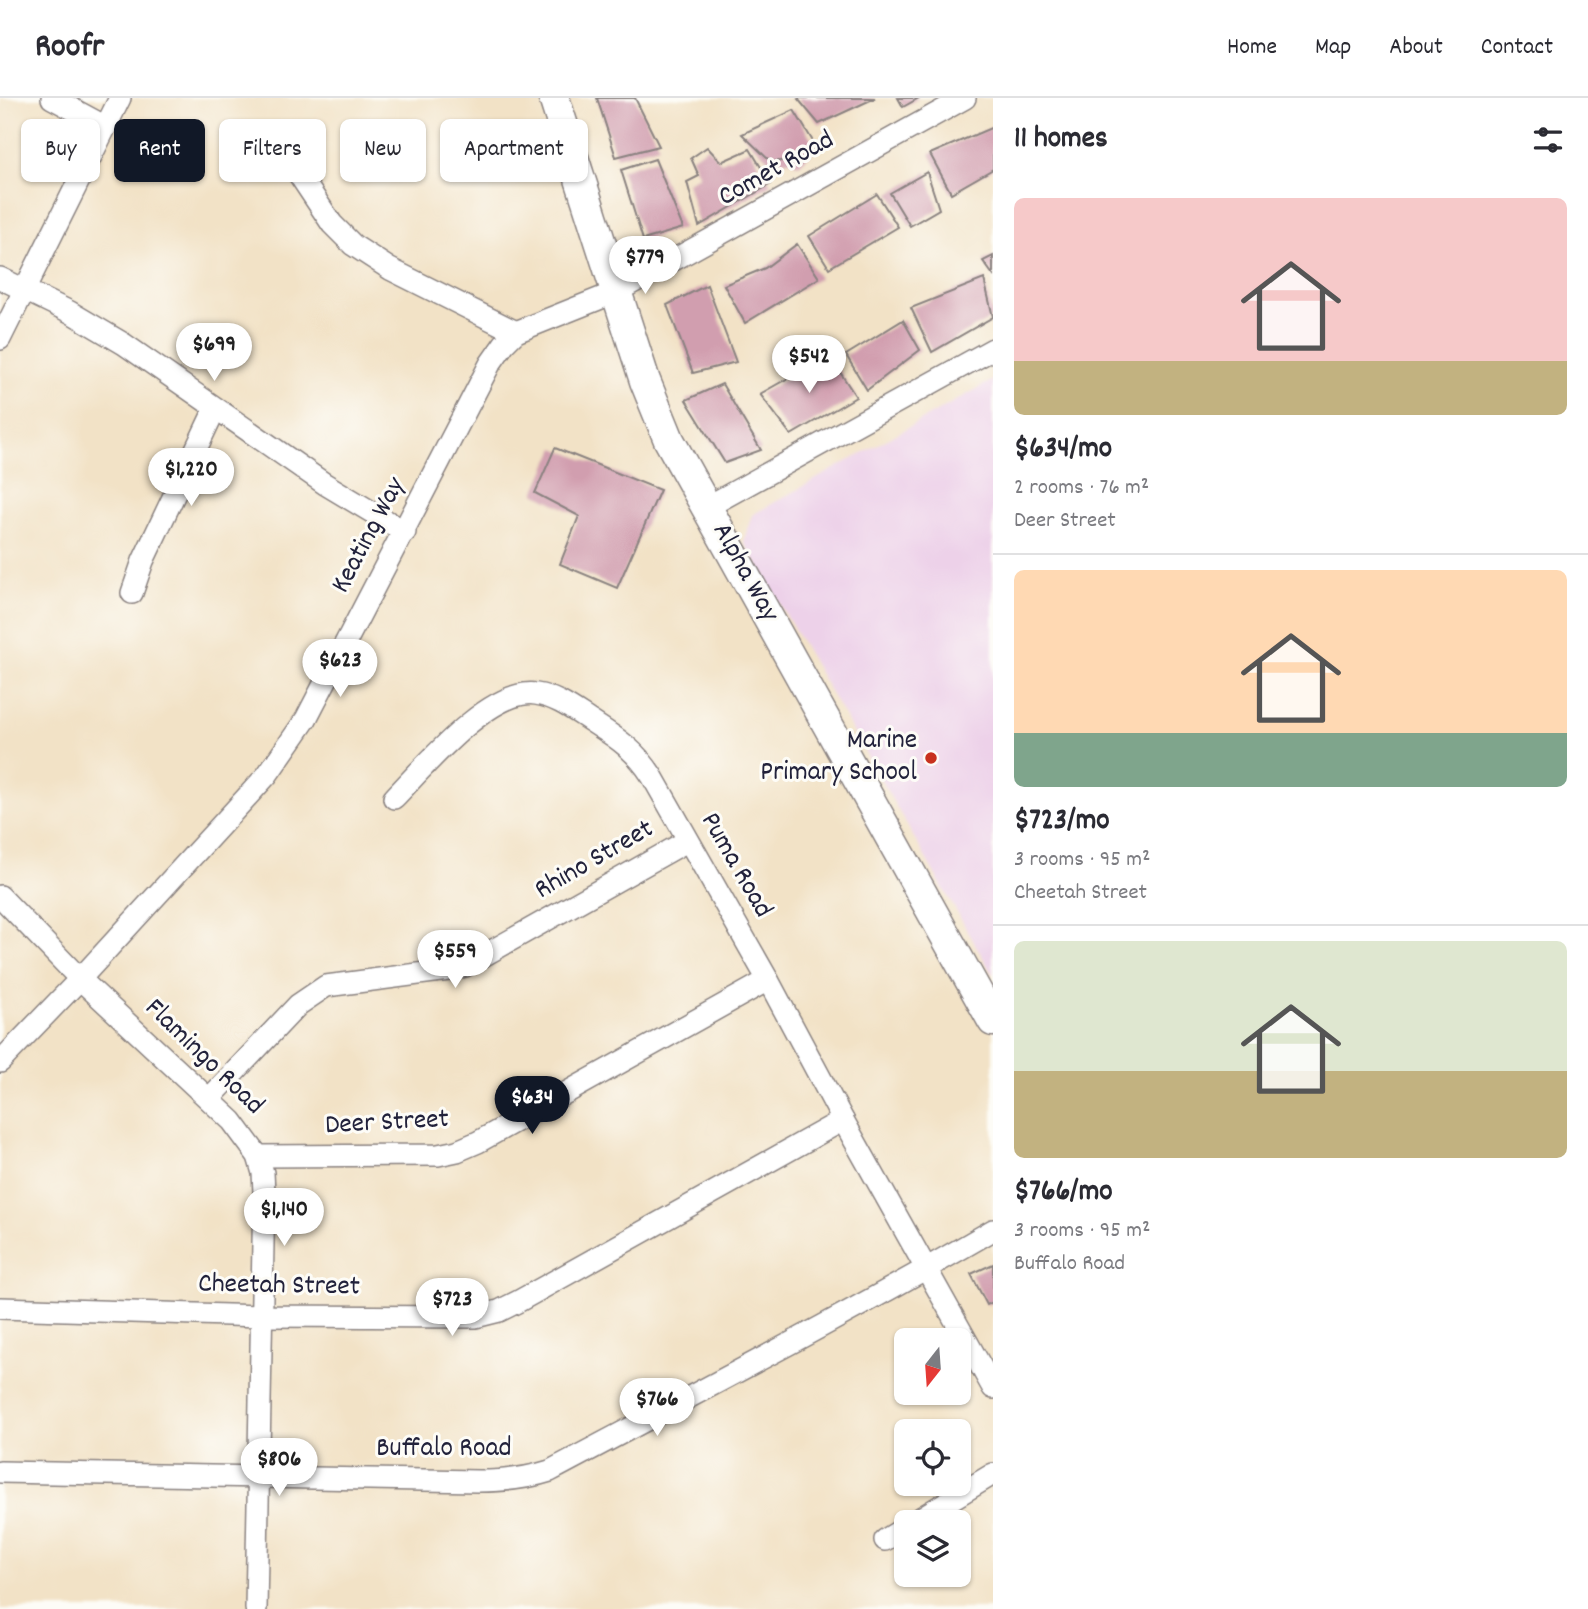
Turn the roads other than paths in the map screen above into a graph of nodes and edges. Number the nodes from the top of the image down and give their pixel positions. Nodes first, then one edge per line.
1 (52, 98) edge
2 (120, 98) edge
3 (554, 98) edge
4 (965, 98) edge
5 (104, 126) junction
6 (304, 182) edge
7 (0, 278) edge
8 (23, 290) junction
9 (616, 292) junction
10 (516, 332) junction
11 (0, 339) edge
12 (993, 349) edge
13 (215, 409) junction
14 (707, 507) junction
15 (405, 532) junction
16 (132, 593) dead end
17 (394, 798) dead end
18 (687, 841) junction
19 (0, 897) edge
20 (80, 979) junction
21 (768, 980) junction
22 (993, 1021) edge
23 (0, 1062) edge
24 (209, 1099) junction
25 (843, 1120) junction
26 (258, 1156) junction
27 (993, 1230) edge
28 (927, 1269) junction
29 (0, 1308) edge
30 (261, 1316) junction
31 (993, 1388) edge
32 (0, 1472) edge
33 (993, 1474) edge
34 (257, 1476) junction
35 (934, 1510) edge
36 (894, 1534) edge
37 (885, 1540) dead end
38 (256, 1609) edge

1 - 5 street
2 - 5 street
3 - 9 street, Alpha Way
4 - 9 street, Comet Road
5 - 8 street
6 - 10 street
7 - 8 street
8 - 11 street
8 - 13 street
9 - 10 street, Keating Way
9 - 14 street, Alpha Way
10 - 15 street, Keating Way
12 - 14 street
13 - 15 street
13 - 16 street
14 - 22 street, Alpha Way
15 - 20 street, Keating Way
17 - 18 street, Puma Road
18 - 21 street, Puma Road
18 - 24 street, Rhino Street
19 - 20 street, Flamingo Road
20 - 23 street, Keating Way
20 - 24 street, Flamingo Road
21 - 25 street, Puma Road
21 - 26 street, Deer Street
24 - 26 street, Flamingo Road
25 - 28 street, Puma Road
25 - 30 street, Cheetah Street
26 - 30 street, Flamingo Road
27 - 28 street, Buffalo Road
28 - 31 street, Puma Road
28 - 34 street, Buffalo Road
29 - 30 street, Cheetah Street
30 - 34 street, Flamingo Road
32 - 34 street, Buffalo Road
33 - 35 street
34 - 38 street, Flamingo Road
36 - 37 street

